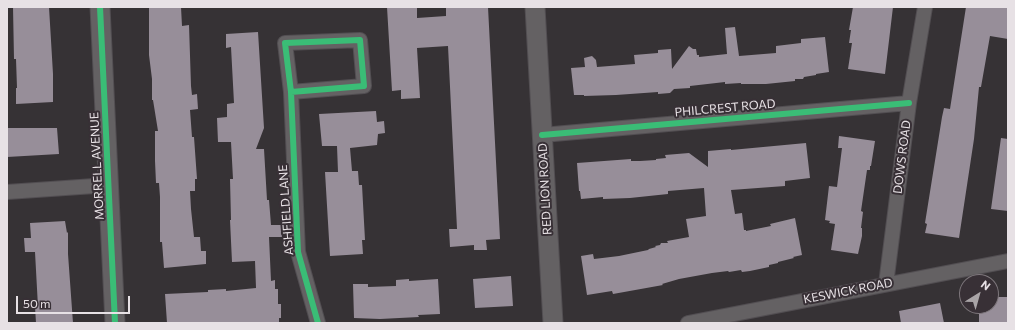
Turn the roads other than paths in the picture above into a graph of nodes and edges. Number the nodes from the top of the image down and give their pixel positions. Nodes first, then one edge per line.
1 (100, 7) edge
2 (535, 7) edge
3 (925, 7) edge
4 (291, 92) junction
5 (909, 104) junction
6 (542, 135) junction
7 (109, 185) junction
8 (7, 192) edge
9 (1008, 261) edge
10 (886, 284) junction
11 (717, 321) edge
12 (115, 323) edge
13 (318, 323) edge
14 (553, 323) edge
15 (688, 323) edge

1 - 7 street, MORRELL AVENUE
2 - 6 street, RED LION ROAD
3 - 5 street, DOWS ROAD
4 - 4 street, ASHFIELD LANE
4 - 13 street, ASHFIELD LANE
5 - 6 street, PHILCREST ROAD
5 - 10 street, DOWS ROAD
6 - 14 street, RED LION ROAD
7 - 8 street
7 - 12 street, MORRELL AVENUE
9 - 10 street, KESWICK ROAD
10 - 11 street, KESWICK ROAD
11 - 15 street, KESWICK ROAD

